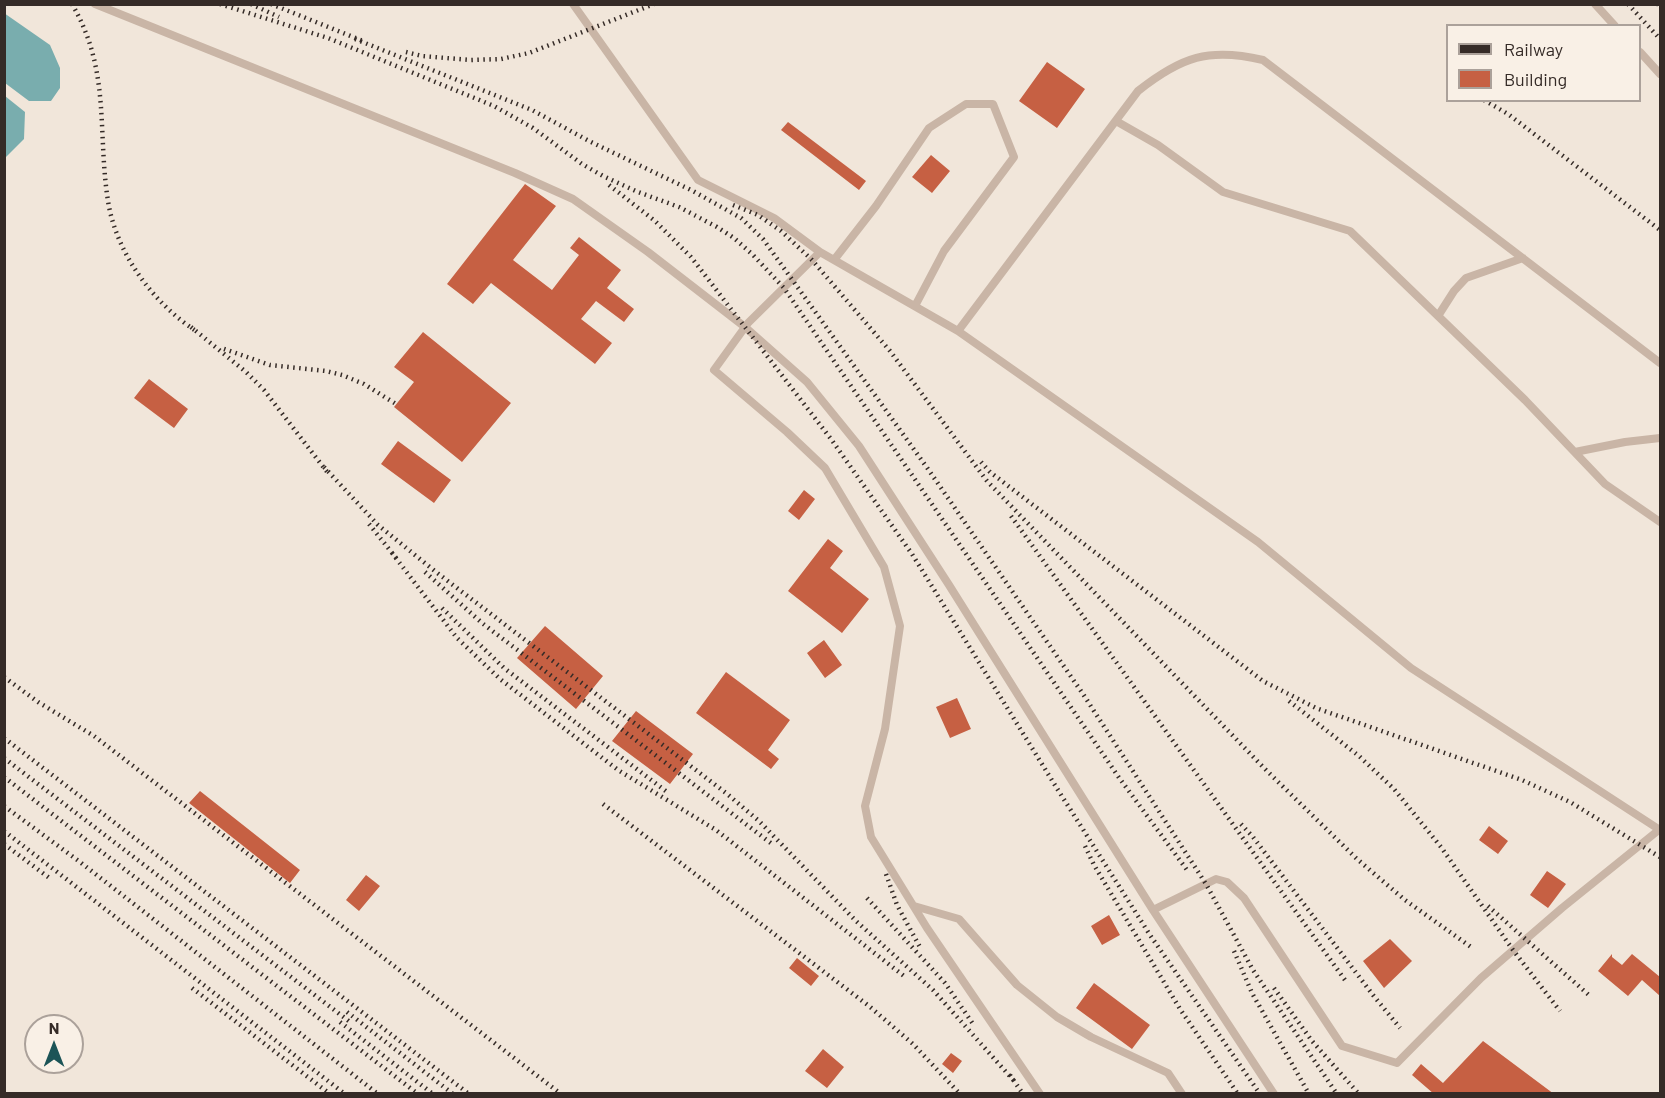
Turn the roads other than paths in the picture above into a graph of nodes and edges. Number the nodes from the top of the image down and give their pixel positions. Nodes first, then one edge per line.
1 (95, 4) edge
2 (573, 4) edge
3 (1594, 4) edge
4 (1613, 24) edge
5 (1641, 53) edge
6 (1660, 74) edge
7 (1116, 121) junction
8 (820, 252) junction
9 (1523, 258) junction
10 (834, 260) junction
11 (915, 306) junction
12 (1438, 316) junction
13 (746, 327) junction
14 (958, 331) junction
15 (1660, 363) edge
16 (1660, 438) edge
17 (1575, 452) junction
18 (1660, 522) edge
19 (1660, 829) edge
20 (914, 906) junction
21 (1153, 910) junction
22 (1040, 1094) edge
23 (1182, 1094) edge
24 (1274, 1094) edge

1 - 13 lane
2 - 8 lane
3 - 4 lane
5 - 6 lane
7 - 9 lane
7 - 12 lane
7 - 14 lane
8 - 10 lane
8 - 13 lane
9 - 12 lane
9 - 15 lane
10 - 11 lane
10 - 11 lane
11 - 14 lane
12 - 17 lane
13 - 20 lane
13 - 21 lane
14 - 19 lane
16 - 17 lane
17 - 18 lane
19 - 21 lane
20 - 22 lane
20 - 23 lane
21 - 24 lane

